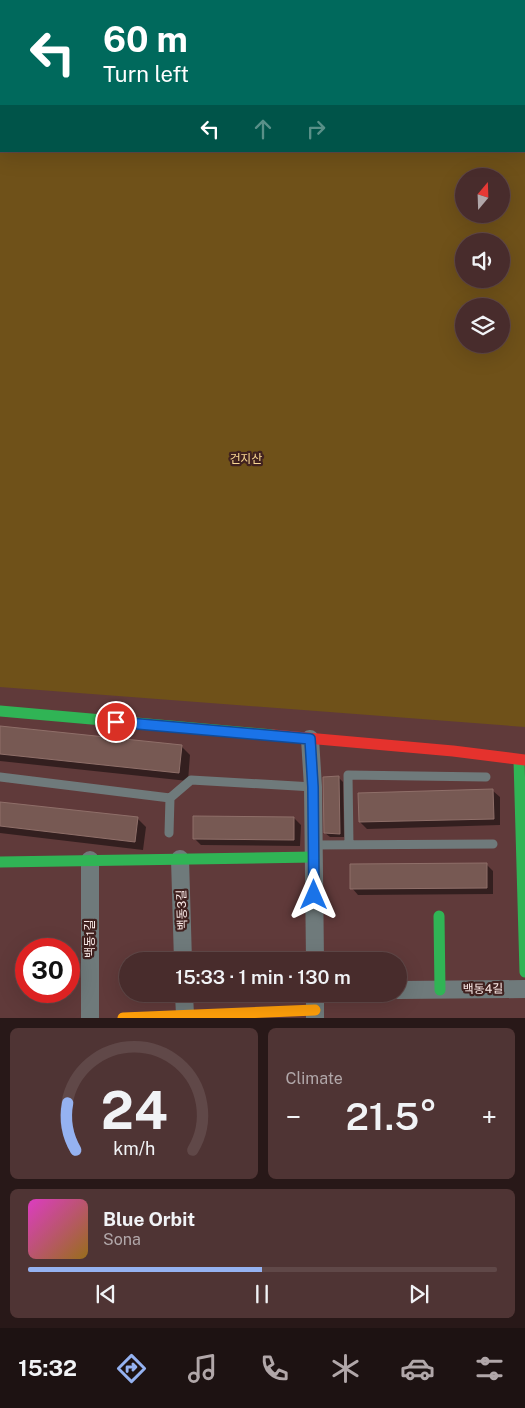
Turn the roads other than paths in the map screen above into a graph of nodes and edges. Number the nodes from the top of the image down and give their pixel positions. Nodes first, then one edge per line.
1 (0, 711) edge
2 (310, 739) junction
3 (522, 760) edge
4 (0, 777) edge
5 (486, 777) dead end
6 (313, 787) junction
7 (170, 798) junction
8 (169, 833) dead end
9 (493, 844) dead end
10 (349, 845) junction
11 (314, 851) junction
12 (180, 859) junction
13 (90, 860) junction
14 (0, 862) edge
15 (439, 916) dead end
16 (183, 952) edge
17 (315, 952) edge
18 (525, 972) edge
19 (525, 989) edge
20 (407, 990) edge
21 (440, 990) junction
22 (188, 1002) edge
23 (315, 1007) edge
24 (195, 1016) edge
25 (90, 1018) edge
26 (123, 1018) edge

1 - 2 street
2 - 3 street
2 - 6 street
3 - 18 street
4 - 7 lane
5 - 10 lane
6 - 7 lane
6 - 11 street
7 - 8 lane
9 - 10 lane
10 - 11 lane
11 - 12 street
11 - 17 street
12 - 13 street
12 - 16 street, 백동3길
13 - 14 street
13 - 25 street, 백동1길
15 - 21 street
19 - 21 street, 백동4길
20 - 21 street
22 - 24 street
23 - 24 street
24 - 26 street

